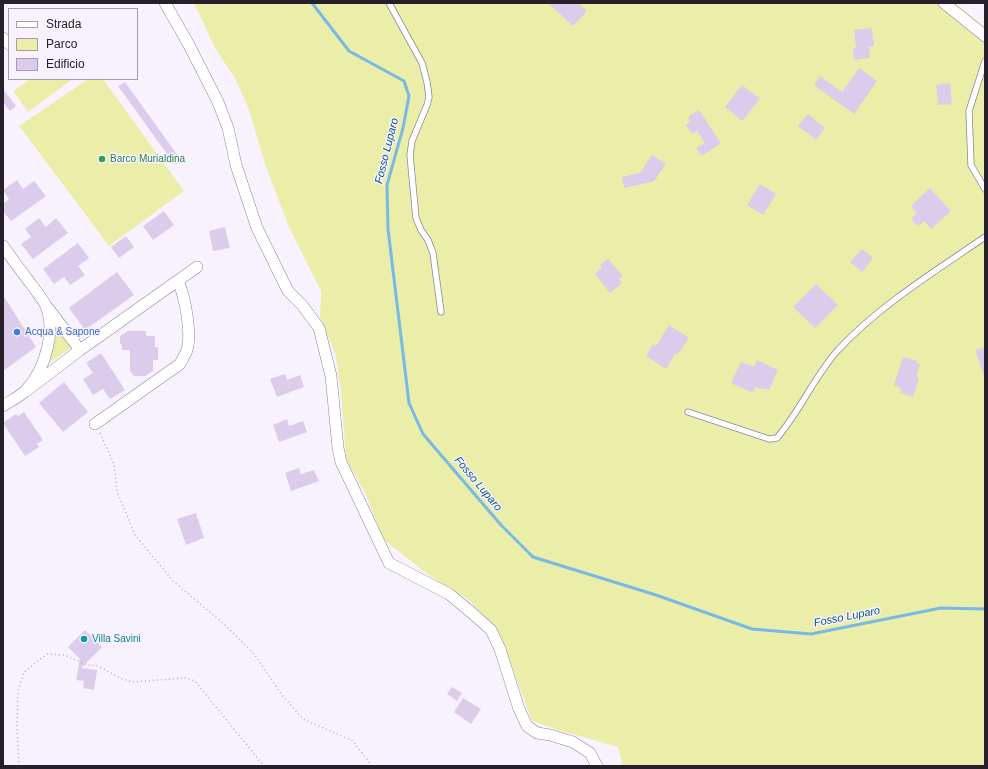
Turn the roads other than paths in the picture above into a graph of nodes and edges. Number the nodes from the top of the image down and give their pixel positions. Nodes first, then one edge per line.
1 (165, 3) edge
2 (389, 3) edge
3 (944, 3) edge
4 (985, 36) edge
5 (985, 61) edge
6 (985, 189) edge
7 (985, 237) edge
8 (3, 246) edge
9 (197, 267) dead end
10 (178, 281) junction
11 (45, 304) junction
12 (441, 312) dead end
13 (80, 350) junction
14 (26, 391) junction
15 (3, 406) edge
16 (688, 412) dead end
17 (95, 424) road end
18 (597, 766) edge

1 - 18 street
2 - 12 lane
3 - 4 street
5 - 6 lane
7 - 16 lane
8 - 11 street
9 - 10 street
10 - 13 street
10 - 17 street
11 - 13 street
11 - 14 street
13 - 14 street
14 - 15 street

